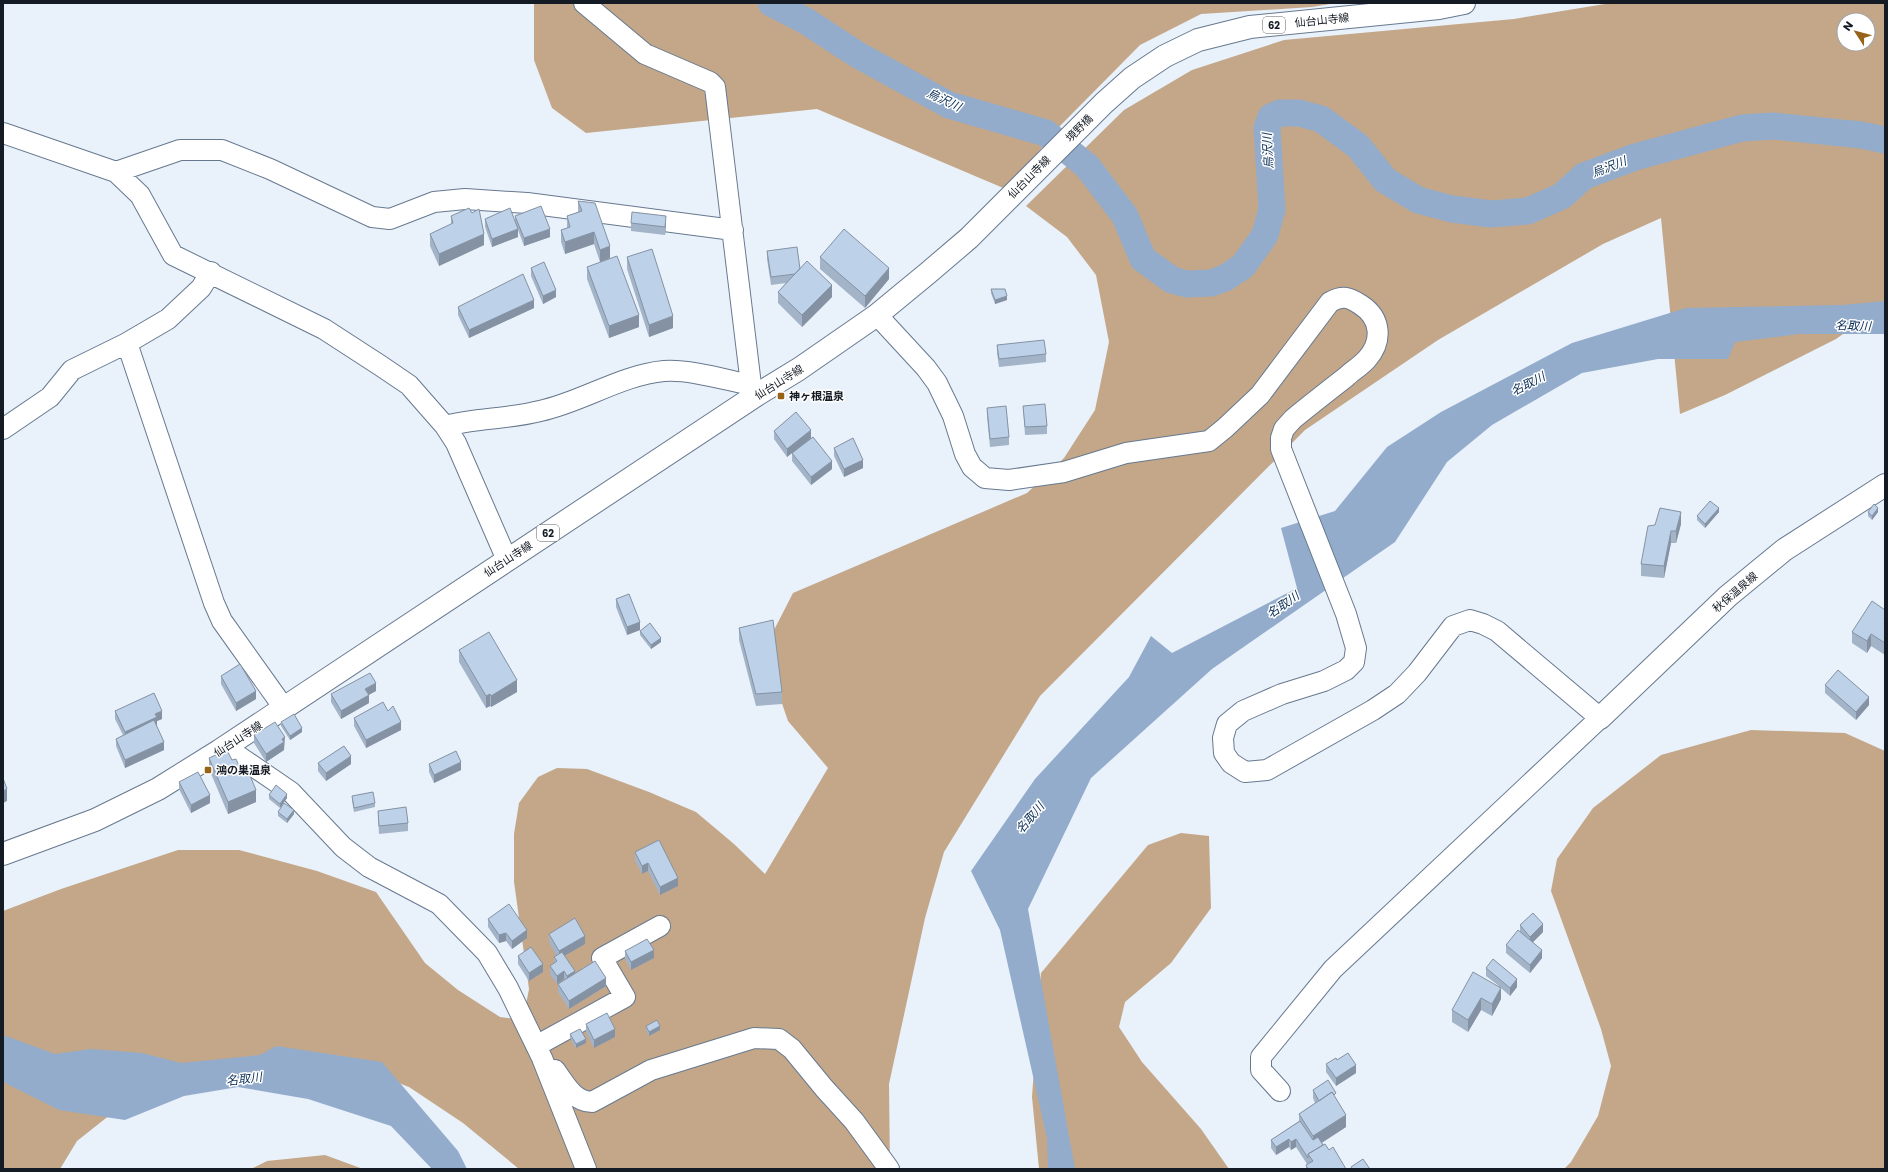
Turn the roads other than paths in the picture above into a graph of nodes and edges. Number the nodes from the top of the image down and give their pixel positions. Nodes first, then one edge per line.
1 (584, 3) edge
2 (1464, 3) edge
3 (1104, 103) joint
4 (3, 133) edge
5 (1053, 153) joint
6 (116, 172) junction
7 (733, 230) junction
8 (211, 272) junction
9 (877, 315) junction
10 (127, 343) junction
11 (755, 390) junction
12 (445, 426) junction
13 (3, 429) edge
14 (1885, 485) edge
15 (507, 560) junction
16 (284, 708) junction
17 (1600, 718) junction
18 (229, 744) junction
19 (3, 854) edge
20 (660, 926) dead end
21 (539, 1052) junction
22 (1280, 1091) dead end
23 (586, 1169) edge
24 (889, 1169) edge

1 - 7 street
2 - 3 main road, 仙台山寺線 / 62
3 - 5 main road, 境野橋 / 62
4 - 6 street
5 - 9 main road, 仙台山寺線 / 62
6 - 7 street
6 - 8 street
7 - 11 street
8 - 10 street
8 - 12 street
9 - 11 main road, 仙台山寺線 / 62
9 - 17 street
10 - 13 street
10 - 16 street
11 - 12 street
11 - 15 main road, 仙台山寺線 / 62
12 - 15 street
14 - 17 main road, 秋保温泉線
15 - 16 main road, 仙台山寺線 / 62
16 - 18 main road, 仙台山寺線 / 62
17 - 22 street
18 - 19 main road, 仙台山寺線 / 62
18 - 21 street
20 - 21 street
21 - 23 street
21 - 24 street

